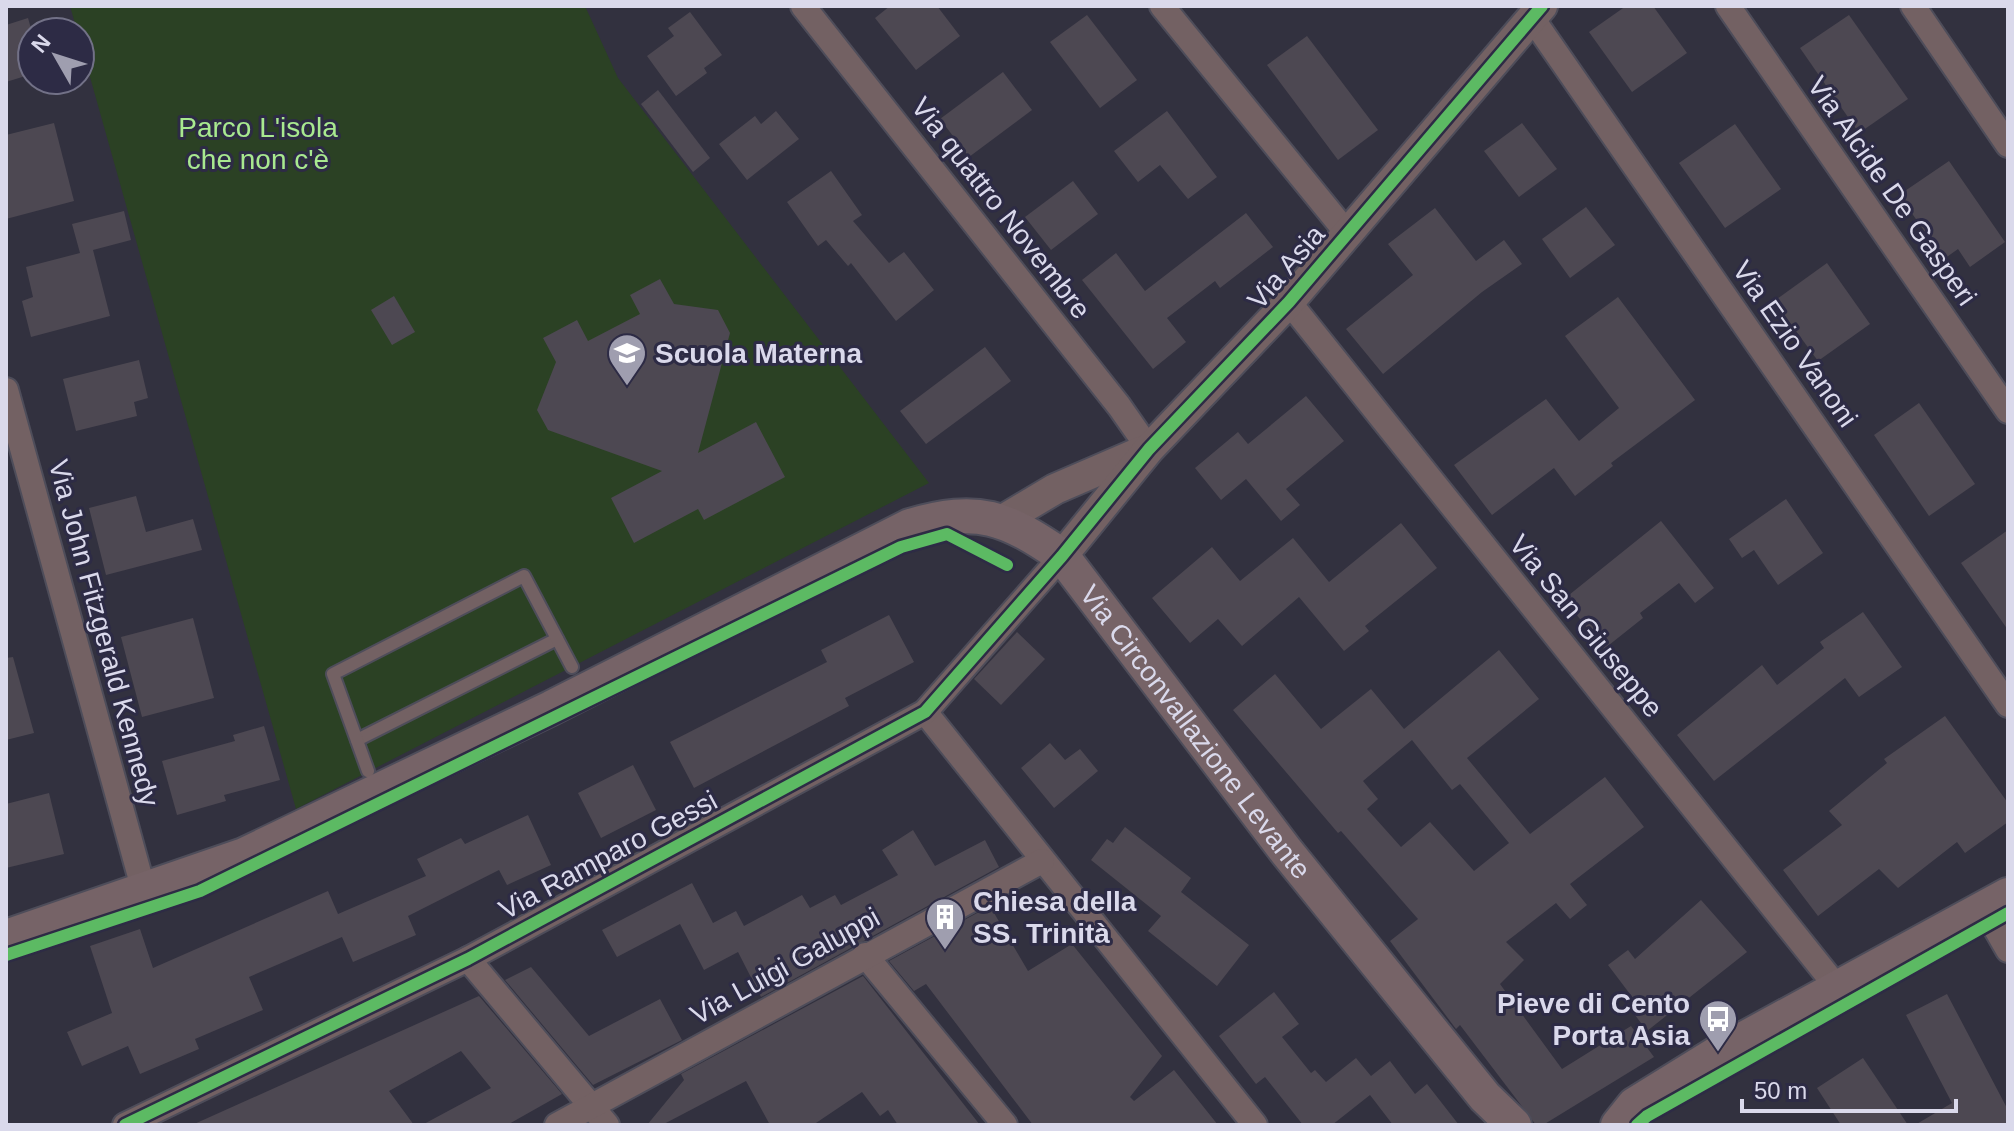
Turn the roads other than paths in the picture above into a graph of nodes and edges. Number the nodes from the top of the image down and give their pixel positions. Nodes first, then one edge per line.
1 (803, 6) edge
2 (1162, 6) edge
3 (1728, 6) edge
4 (1913, 6) edge
5 (1537, 12) edge
6 (2008, 145) edge
7 (1347, 233) junction
8 (1289, 302) junction
9 (6, 390) edge
10 (2008, 411) edge
11 (1149, 449) junction
12 (1003, 520) junction
13 (1062, 556) junction
14 (557, 639) junction
15 (572, 667) dead end
16 (2008, 705) edge
17 (925, 712) junction
18 (357, 740) junction
19 (368, 771) dead end
20 (1042, 861) junction
21 (144, 891) junction
22 (1996, 903) edge
23 (6, 937) edge
24 (2008, 950) edge
25 (865, 955) junction
26 (468, 959) junction
27 (1836, 986) junction
28 (591, 1106) junction
29 (1490, 1111) edge
30 (1626, 1115) edge
31 (125, 1125) edge
32 (557, 1125) edge
33 (607, 1125) edge
34 (1005, 1125) edge
35 (1255, 1125) edge
36 (1514, 1125) edge
37 (1602, 1125) edge

1 - 11 street, Via quattro Novembre
2 - 7 street
3 - 10 street, Via Alcide De Gasperi
4 - 6 street
5 - 7 street, Via Asia
5 - 16 street, Via Ezio Vanoni
7 - 8 street, Via Asia
8 - 11 street, Via Asia
8 - 27 street, Via San Giuseppe
9 - 21 street, Via John Fitzgerald Kennedy
11 - 12 street, Via Asia
11 - 13 street, Via Asia
12 - 13 main road, Via Circonvallazione Levante
12 - 21 main road, Via Circonvallazione Levante
13 - 17 street, Via Ramparo Gessi
13 - 29 main road, Via Circonvallazione Levante
14 - 15 lane
14 - 18 lane
14 - 18 lane
17 - 20 street
17 - 26 street, Via Ramparo Gessi
18 - 19 lane
20 - 25 street, Via Luigi Galuppi
20 - 35 street
21 - 23 main road, Via Circonvallazione Levante
22 - 24 street
22 - 27 main road
25 - 28 street, Via Luigi Galuppi
25 - 34 street
26 - 28 street
26 - 31 street, Via Ramparo Gessi
27 - 30 main road
28 - 32 street, Via Luigi Galuppi
28 - 33 street
29 - 36 main road, Via Circonvallazione Levante
30 - 37 main road

